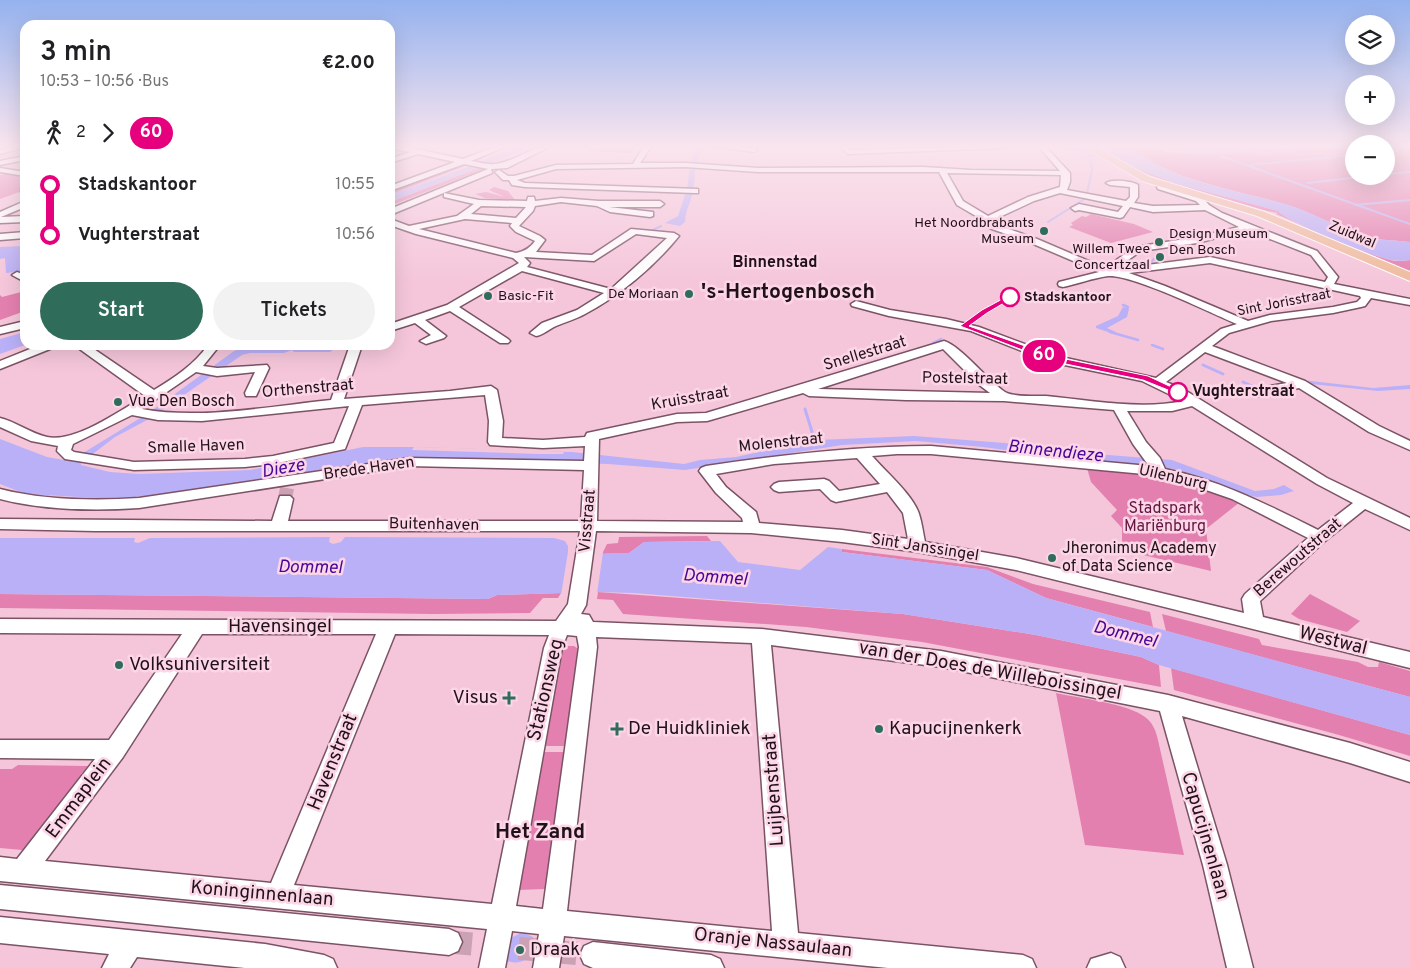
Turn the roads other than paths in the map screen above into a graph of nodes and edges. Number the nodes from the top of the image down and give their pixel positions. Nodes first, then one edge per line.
1 (440, 191) edge
2 (526, 191) edge
3 (954, 191) edge
4 (1060, 191) joint
5 (1134, 191) edge
6 (1174, 191) edge
7 (1178, 191) edge
8 (447, 195) dead end
9 (1203, 201) junction
10 (479, 203) junction
11 (532, 204) junction
12 (599, 204) junction
13 (660, 204) dead end
14 (1129, 205) junction
15 (20, 206) edge
16 (1075, 208) dead end
17 (395, 210) edge
18 (650, 214) dead end
19 (0, 215) edge
20 (467, 216) junction
21 (20, 219) edge
22 (0, 220) edge
23 (984, 220) junction
24 (518, 221) junction
25 (395, 224) edge
26 (1248, 227) junction
27 (410, 229) junction
28 (20, 237) edge
29 (0, 239) edge
30 (521, 255) junction
31 (521, 268) junction
32 (1109, 273) junction
33 (1410, 277) edge
34 (1063, 284) dead end
35 (1328, 286) junction
36 (611, 292) junction
37 (1365, 293) junction
38 (1410, 300) edge
39 (856, 304) dead end
40 (451, 307) junction
41 (417, 319) junction
42 (1246, 324) junction
43 (20, 325) edge
44 (395, 326) edge
45 (0, 331) edge
46 (536, 333) dead end
47 (426, 341) dead end
48 (504, 341) dead end
49 (1203, 347) junction
50 (38, 350) edge
51 (87, 350) edge
52 (211, 350) edge
53 (354, 350) edge
54 (0, 365) edge
55 (196, 368) junction
56 (1158, 382) junction
57 (1301, 384) junction
58 (794, 392) junction
59 (1259, 392) dead end
60 (251, 393) dead end
61 (154, 396) junction
62 (1004, 397) junction
63 (357, 402) junction
64 (1194, 402) junction
65 (336, 403) junction
66 (1118, 406) junction
67 (128, 410) junction
68 (0, 422) edge
69 (592, 438) junction
70 (66, 442) junction
71 (1410, 446) edge
72 (861, 453) junction
73 (592, 466) junction
74 (1157, 466) junction
75 (892, 486) junction
76 (779, 487) dead end
77 (287, 489) junction
78 (0, 494) edge
79 (1363, 503) junction
80 (0, 524) edge
81 (279, 525) junction
82 (1410, 525) edge
83 (588, 526) junction
84 (751, 528) junction
85 (1319, 537) junction
86 (918, 546) junction
87 (578, 600) junction
88 (1255, 622) junction
89 (0, 626) edge
90 (197, 627) junction
91 (388, 628) junction
92 (561, 628) junction
93 (586, 629) junction
94 (762, 636) junction
95 (1410, 660) edge
96 (1168, 704) junction
97 (0, 748) edge
98 (115, 750) junction
99 (1410, 772) edge
100 (11, 870) edge
101 (278, 896) junction
102 (5, 898) edge
103 (501, 918) junction
104 (553, 922) junction
105 (0, 930) edge
106 (449, 942) tunnel mouth
107 (130, 944) junction
108 (786, 944) junction
109 (594, 955) tunnel mouth
110 (293, 965) edge
111 (115, 968) edge
112 (324, 968) edge
113 (492, 968) edge
114 (546, 968) edge
115 (711, 968) edge
116 (1023, 968) edge
117 (1100, 968) edge
118 (1112, 968) edge
119 (1240, 968) edge

1 - 17 street
2 - 11 street
3 - 23 street
4 - 14 street
4 - 23 street
5 - 14 street
6 - 9 street, Zuidwal
7 - 9 main road, Zuidwal
8 - 10 street
9 - 14 street
9 - 26 street
9 - 33 main road, Zuidwal
10 - 11 street
10 - 20 street
11 - 12 street
11 - 24 street
12 - 13 street
12 - 18 street
14 - 16 street
15 - 19 street
20 - 24 street
20 - 27 street
21 - 22 street
23 - 32 street
24 - 30 street
25 - 27 street
26 - 32 street
26 - 35 street
27 - 30 street
28 - 29 street
30 - 31 street
30 - 36 street
31 - 36 street
31 - 40 street
32 - 34 street
32 - 35 street
32 - 42 street
35 - 37 street
36 - 46 street
37 - 38 street
37 - 42 street, Sint Jorisstraat
39 - 56 street
40 - 41 street
40 - 48 street
41 - 44 street
41 - 47 street
42 - 49 street, Sint Jorisstraat
43 - 45 street
49 - 56 street, Sint Jorisstraat
49 - 57 street
50 - 54 street
51 - 61 street
52 - 55 street
53 - 65 street
55 - 60 street
55 - 61 street
56 - 64 street
57 - 59 street
57 - 71 street
58 - 62 street, Postelstraat
58 - 62 street, Snellestraat
58 - 69 street, Kruisstraat
61 - 67 street
62 - 66 street, Postelstraat
63 - 65 street, Orthenstraat
63 - 69 street, Orthenstraat
63 - 70 street, Smalle Haven
64 - 66 street, Postelstraat
64 - 79 street
65 - 67 street, Orthenstraat
66 - 74 street
67 - 70 street
68 - 70 street
69 - 73 street, Visstraat
72 - 74 street, Uilenburg
72 - 75 street
72 - 84 street, Molenstraat
73 - 77 street, Brede Haven
73 - 83 street, Visstraat
74 - 85 street, Uilenburg
75 - 76 street
75 - 86 street
77 - 78 street, Brede Haven
77 - 81 street
79 - 82 street
79 - 85 street, Berewoutstraat
80 - 81 street, Buitenhaven
81 - 83 street, Buitenhaven
83 - 84 street, Sint Janssingel
83 - 87 street, Visstraat
84 - 86 street, Sint Janssingel
85 - 88 street, Berewoutstraat
86 - 88 street, Sint Janssingel
87 - 92 street, Stationsweg
87 - 93 street, Stationsweg
88 - 95 street, Westwal
89 - 90 street, Havensingel
90 - 91 street, Havensingel
90 - 98 street
91 - 92 street, Havensingel
91 - 101 street, Havenstraat
92 - 93 street, van der Does de Willeboissingel
92 - 103 street, Stationsweg
93 - 94 street, van der Does de Willeboissingel
93 - 104 street, Stationsweg
94 - 96 street, van der Does de Willeboissingel
94 - 108 street, Luijbenstraat
96 - 99 street, van der Does de Willeboissingel
96 - 119 street, Capucijnenlaan
97 - 98 street, Emmaplein
98 - 100 street, Emmaplein
100 - 101 street, Koninginnenlaan
101 - 103 street, Koninginnenlaan
102 - 106 street, Koninginnenlaan
103 - 104 street, Koninginnenlaan
103 - 113 street, Stationsweg
104 - 108 street, Oranje Nassaulaan
104 - 114 street, Stationsweg
105 - 107 street
107 - 110 street
107 - 111 street
108 - 116 street, Oranje Nassaulaan
109 - 115 street, Oranje Nassaulaan
110 - 112 street
117 - 118 street

